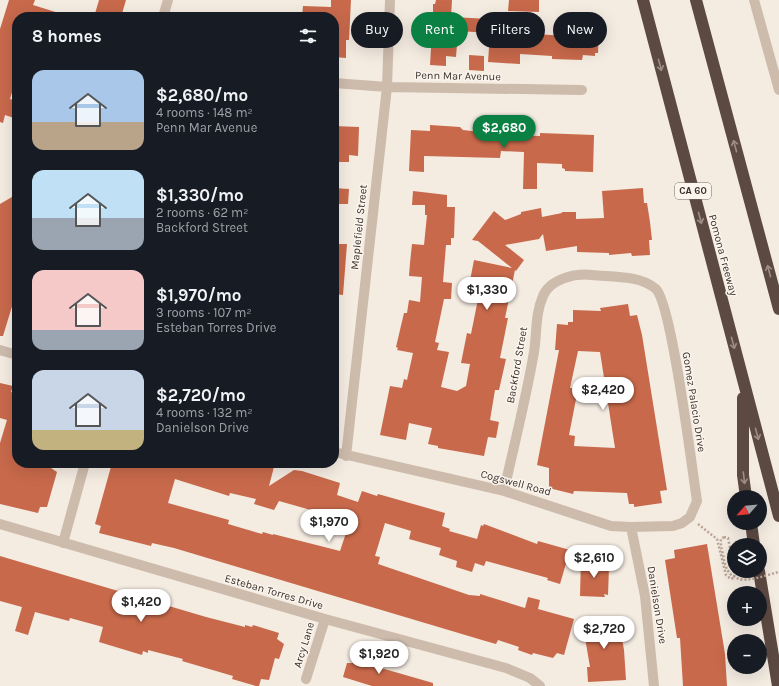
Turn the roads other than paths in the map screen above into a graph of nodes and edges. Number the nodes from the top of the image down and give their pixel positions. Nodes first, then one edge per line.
1 (168, 0) edge
2 (390, 0) edge
3 (643, 0) edge
4 (696, 0) edge
5 (754, 0) edge
6 (164, 12) edge
7 (777, 79) edge
8 (339, 83) edge
9 (387, 87) junction
10 (582, 90) dead end
11 (779, 90) edge
12 (657, 291) joint
13 (779, 309) edge
14 (0, 350) edge
15 (12, 354) edge
16 (743, 383) junction
17 (339, 454) edge
18 (346, 456) junction
19 (84, 468) edge
20 (745, 490) edge
21 (504, 491) junction
22 (779, 516) edge
23 (690, 517) joint
24 (0, 524) edge
25 (631, 527) junction
26 (63, 543) junction
27 (760, 578) edge
28 (325, 619) junction
29 (306, 679) dead end
30 (540, 686) edge
31 (654, 686) edge
32 (778, 686) edge

1 - 6 street
2 - 9 street, Maplefield Street
3 -> 16 highway, Pomona Freeway / CA 60
13 -> 4 highway
5 - 7 street
7 - 11 street
8 - 9 street, Penn Mar Avenue
9 - 10 street, Penn Mar Avenue
9 - 18 street, Maplefield Street
12 - 21 street, Backford Street
12 - 23 street, Gomez Palacio Drive
14 - 15 street
16 -> 20 highway
16 -> 22 highway, Pomona Freeway / CA 60
17 - 18 street, Cogswell Road
18 - 21 street, Cogswell Road
19 - 26 street
21 - 25 street, Cogswell Road
23 - 25 street, Cogswell Road
24 - 26 street, Esteban Torres Drive
25 - 31 street, Danielson Drive
26 - 28 street, Esteban Torres Drive
27 - 32 highway
28 - 29 street, Arcy Lane
28 - 30 street, Esteban Torres Drive

